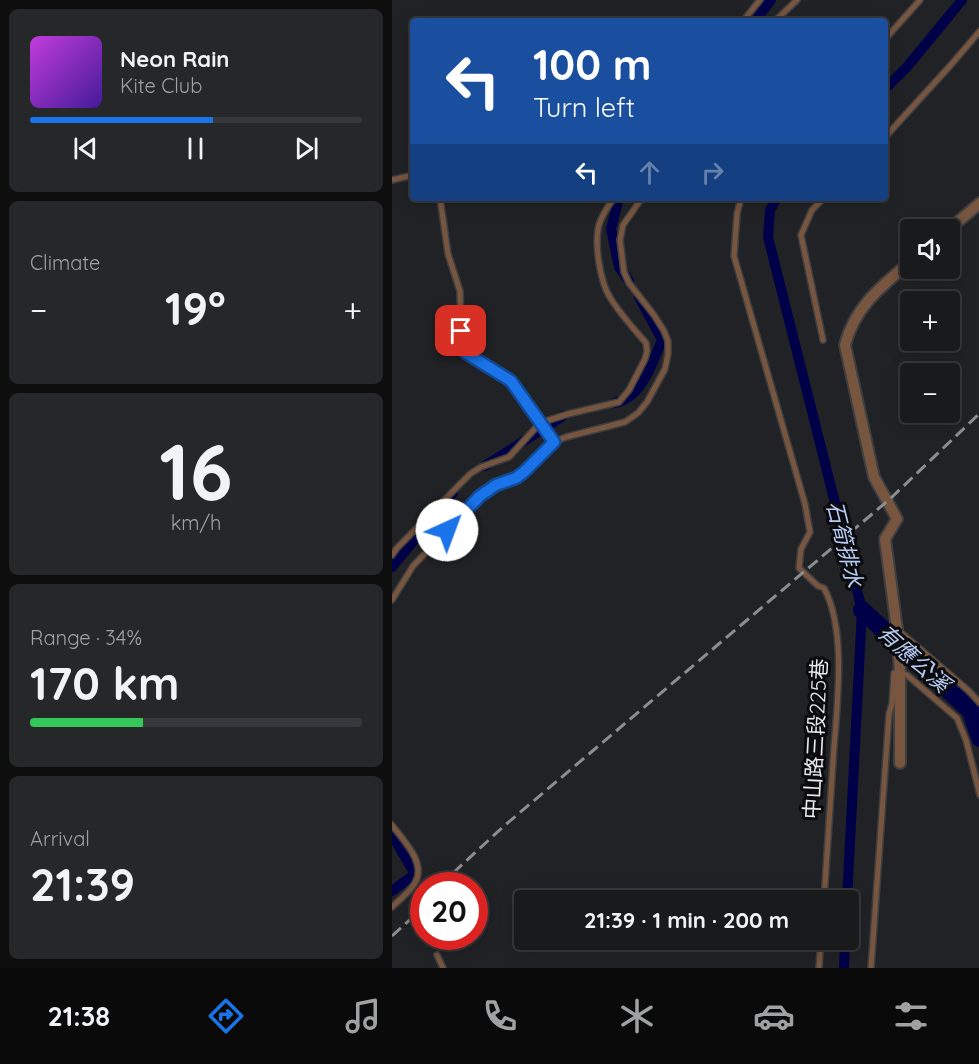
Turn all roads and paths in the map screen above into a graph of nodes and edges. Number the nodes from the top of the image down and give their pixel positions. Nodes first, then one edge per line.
1 (760, 0) edge
2 (797, 0) edge
3 (920, 0) edge
4 (745, 18) edge
5 (778, 18) edge
6 (980, 32) edge
7 (888, 36) edge
8 (888, 134) edge
9 (410, 176) edge
10 (392, 180) edge
11 (440, 201) edge
12 (612, 201) edge
13 (640, 201) edge
14 (740, 201) edge
15 (821, 201) edge
16 (980, 203) edge
17 (960, 220) edge
18 (900, 270) edge
19 (823, 340) dead end
20 (540, 423) junction
21 (554, 442) junction
22 (392, 555) edge
23 (392, 600) edge
24 (898, 629) junction
25 (900, 673) junction
26 (980, 703) edge
27 (900, 763) dead end
28 (980, 795) edge
29 (392, 825) edge
30 (825, 890) edge
31 (392, 907) edge
32 (820, 950) edge
33 (437, 955) dead end
34 (443, 968) edge
35 (819, 968) edge
36 (871, 968) edge

1 - 4 lane
2 - 5 lane
3 - 7 lane
6 - 8 lane
9 - 10 lane
11 - 20 lane
12 - 20 lane
13 - 21 lane
14 - 30 lane, 中山路三段225巷
15 - 19 lane
16 - 17 street
18 - 24 street
20 - 21 lane
20 - 22 lane
21 - 23 lane
24 - 25 street
24 - 26 lane
25 - 27 street
25 - 28 lane
25 - 36 lane
29 - 31 lane
32 - 35 lane
33 - 34 lane

